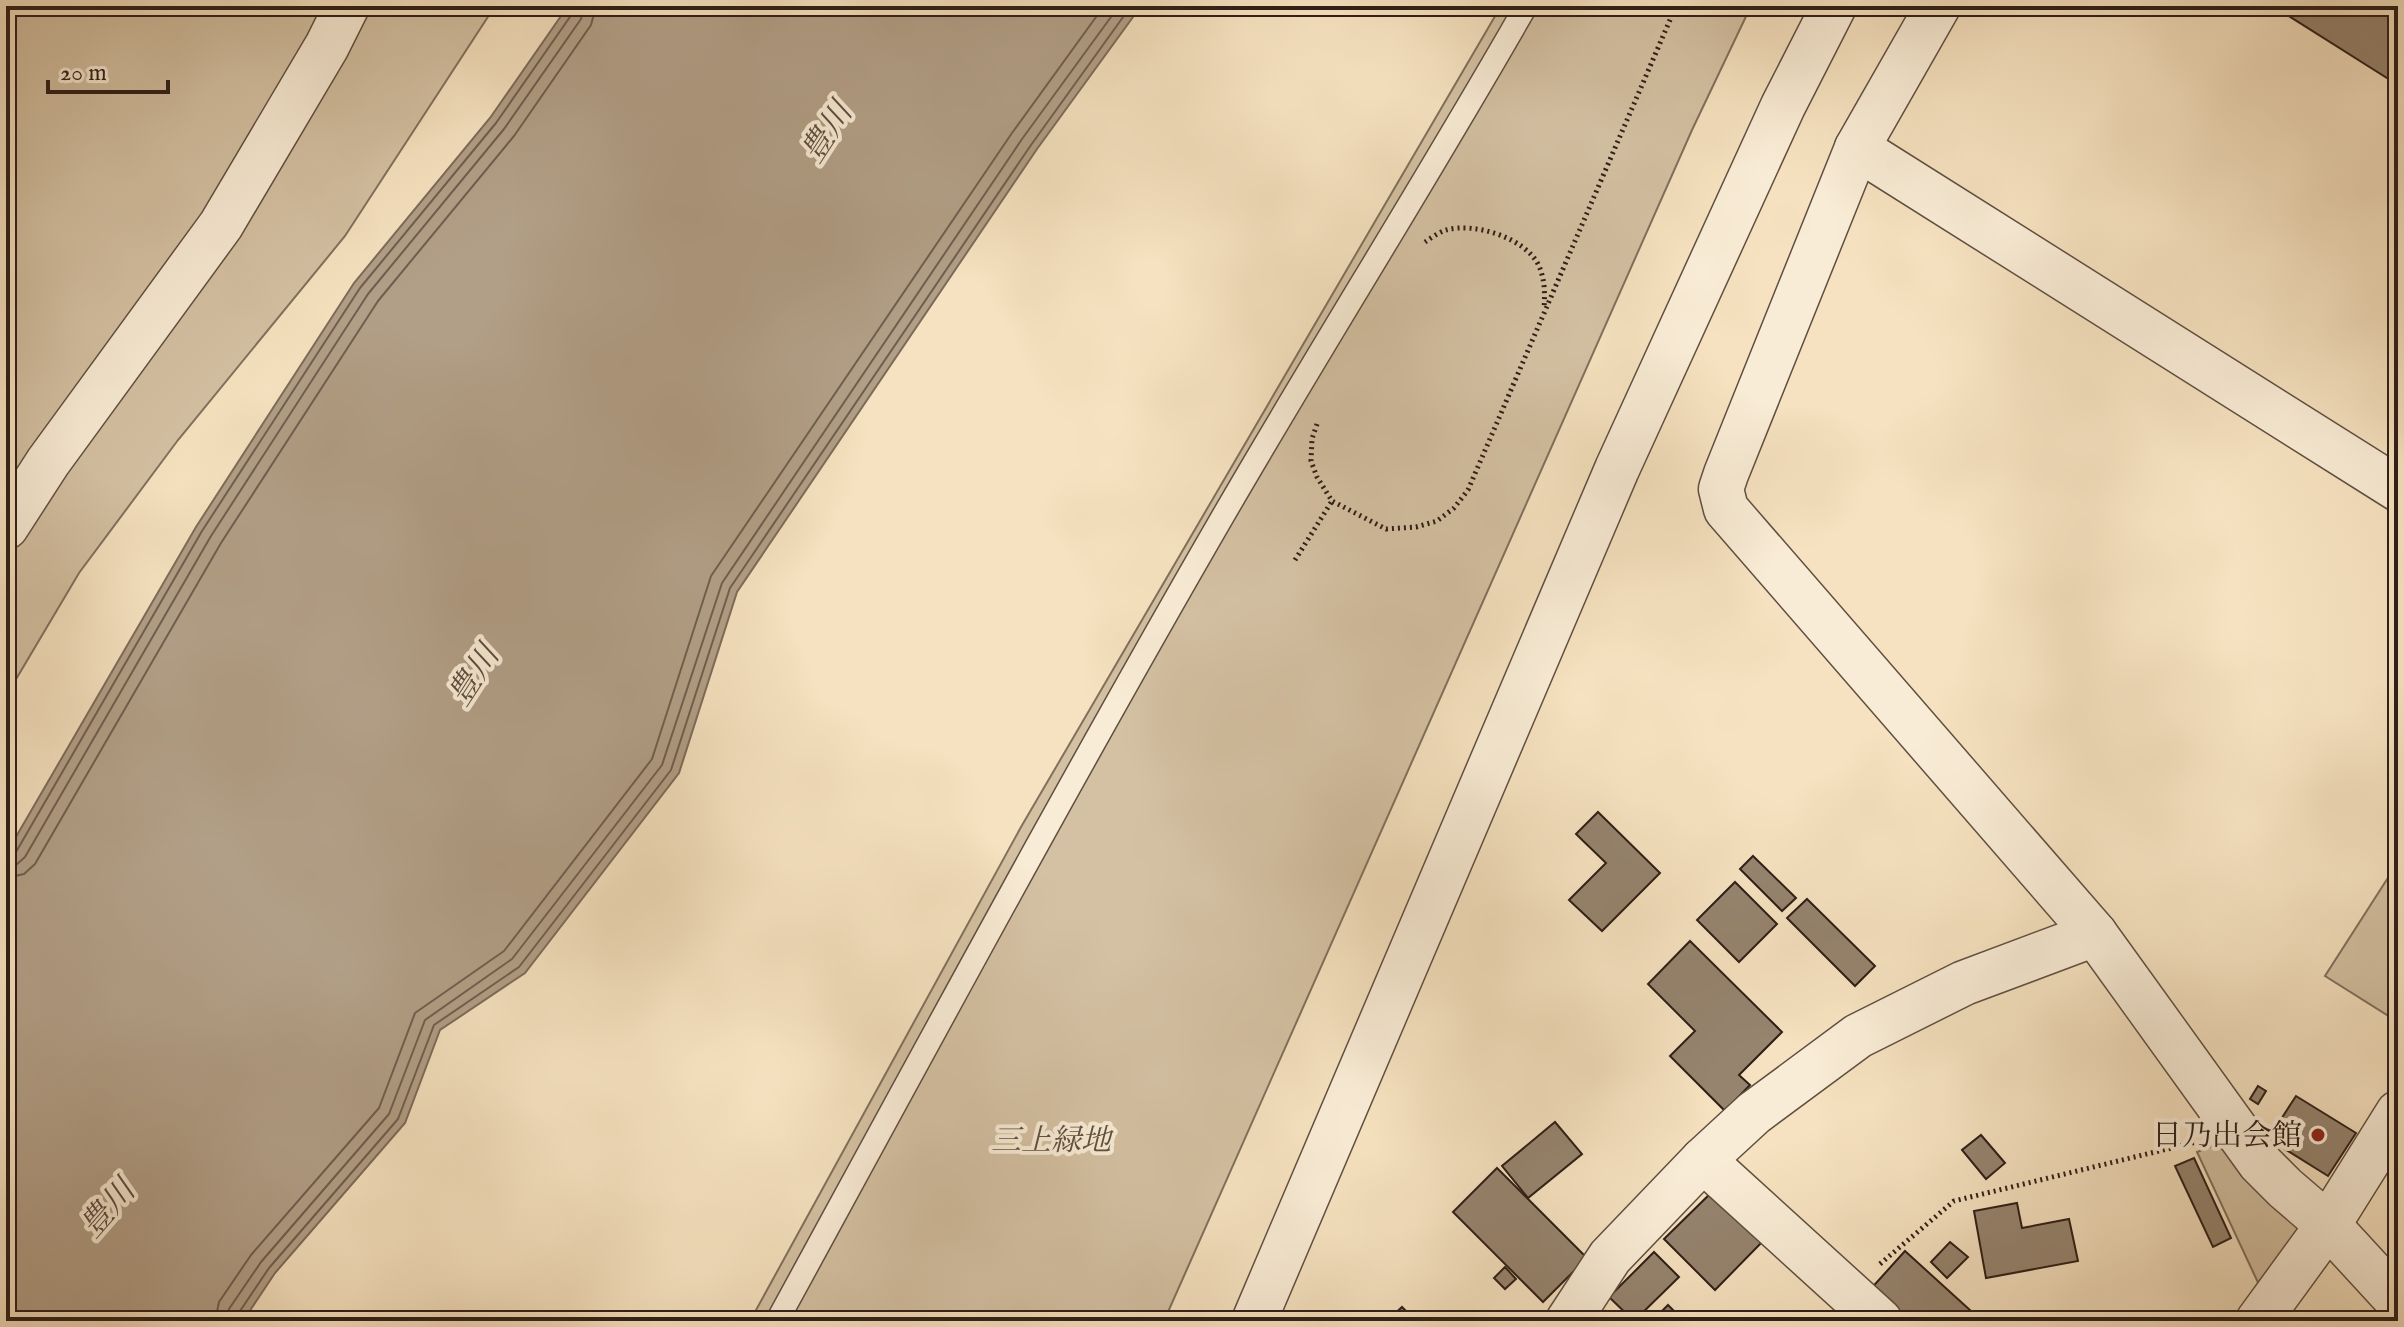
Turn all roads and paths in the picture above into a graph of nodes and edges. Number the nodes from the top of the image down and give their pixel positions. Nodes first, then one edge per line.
1 (347, 6) edge
2 (1526, 6) edge
3 (1676, 6) edge
4 (1834, 6) edge
5 (1938, 6) edge
6 (1857, 148) junction
7 (1426, 232) dead end
8 (1543, 314) junction
9 (1318, 420) dead end
10 (2398, 489) edge
11 (1332, 501) junction
12 (6, 527) edge
13 (1295, 560) dead end
14 (2095, 934) junction
15 (2398, 1113) edge
16 (2230, 1120) junction
17 (1703, 1160) junction
18 (2328, 1225) junction
19 (1848, 1291) junction
20 (2398, 1301) edge
21 (777, 1321) edge
22 (1254, 1321) edge
23 (1568, 1321) edge
24 (1880, 1321) edge
25 (2258, 1321) edge

1 - 12 street
2 - 21 lane
3 - 8 path
4 - 22 street
5 - 6 street
6 - 10 street
6 - 14 street
7 - 8 path
8 - 11 path
9 - 11 path
11 - 13 path
14 - 16 street
14 - 17 street
15 - 18 street
16 - 18 street
16 - 19 path
17 - 19 street
17 - 23 street
18 - 20 street
18 - 25 street
19 - 24 street

